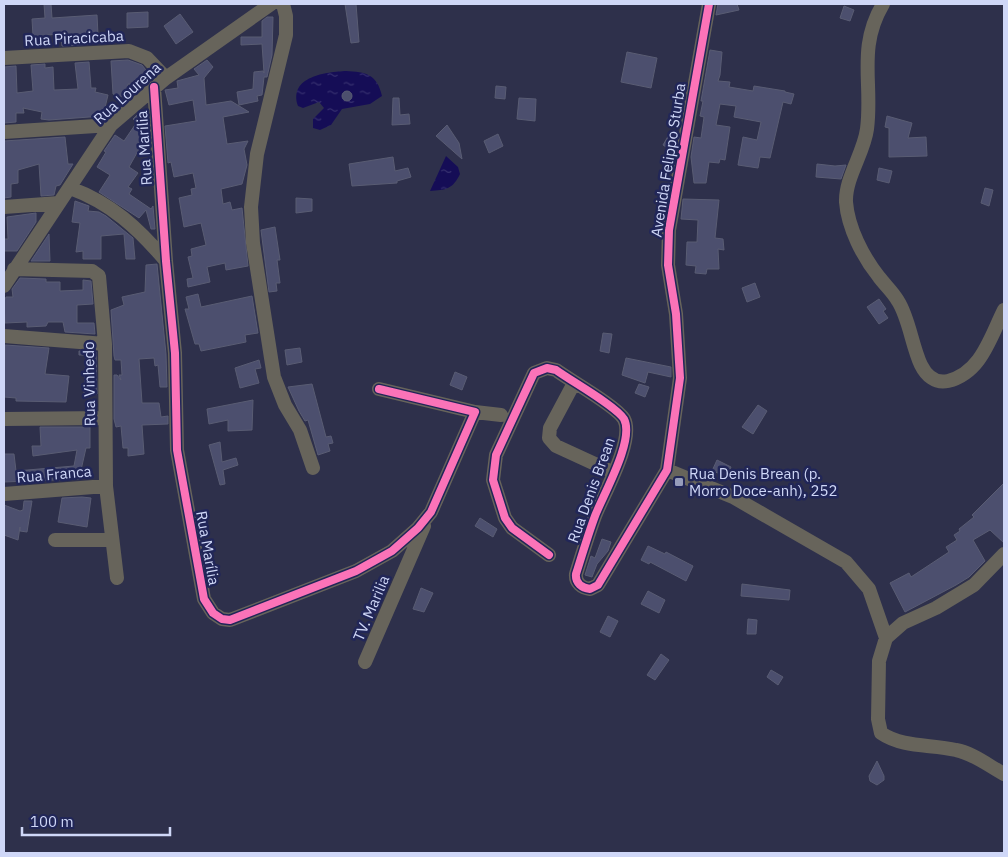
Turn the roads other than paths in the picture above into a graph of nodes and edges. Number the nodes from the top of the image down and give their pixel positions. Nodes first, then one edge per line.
1 (271, 4) edge
2 (283, 4) edge
3 (709, 4) edge
4 (883, 4) edge
5 (4, 58) edge
6 (166, 78) junction
7 (154, 87) junction
8 (111, 125) junction
9 (4, 132) edge
10 (70, 188) junction
11 (59, 204) junction
12 (4, 207) edge
13 (166, 261) junction
14 (8, 277) edge
15 (1004, 310) edge
16 (4, 336) edge
17 (105, 344) junction
18 (574, 383) junction
19 (379, 389) dead end
20 (475, 412) junction
21 (501, 414) dead end
22 (105, 418) junction
23 (4, 419) edge
24 (313, 468) dead end
25 (606, 469) dead end
26 (667, 470) junction
27 (106, 486) junction
28 (4, 494) edge
29 (431, 512) junction
30 (56, 540) dead end
31 (112, 540) junction
32 (1004, 554) edge
33 (549, 555) dead end
34 (117, 578) dead end
35 (886, 638) junction
36 (365, 662) dead end
37 (1004, 774) edge

1 - 6 street, Rua Lourena
2 - 24 street
3 - 26 street, Avenida Felippo Sturba
4 - 15 street
5 - 6 street, Rua Piracicaba
6 - 7 street, Rua Lourena
7 - 8 street, Rua Lourena
7 - 13 street, Rua Marília
8 - 9 street
8 - 10 street, Rua Lourena
10 - 11 street, Rua Lourena
10 - 13 street
11 - 12 street
11 - 14 street, Rua Lourena
13 - 29 street, Rua Marília
14 - 17 street, Rua Vinhedo
16 - 17 street
17 - 22 street, Rua Vinhedo
18 - 25 street
18 - 26 street, Rua Denis Brean
18 - 33 street, Rua Denis Brean
19 - 20 street
20 - 21 street
20 - 29 street, Rua Marília
22 - 23 street
22 - 27 street, Rua Vinhedo
26 - 35 street
27 - 28 street, Rua Franca
27 - 31 street, Rua Vinhedo
29 - 36 street, TV. Marilia
30 - 31 street
31 - 34 street, Rua Vinhedo
32 - 35 street
35 - 37 street

